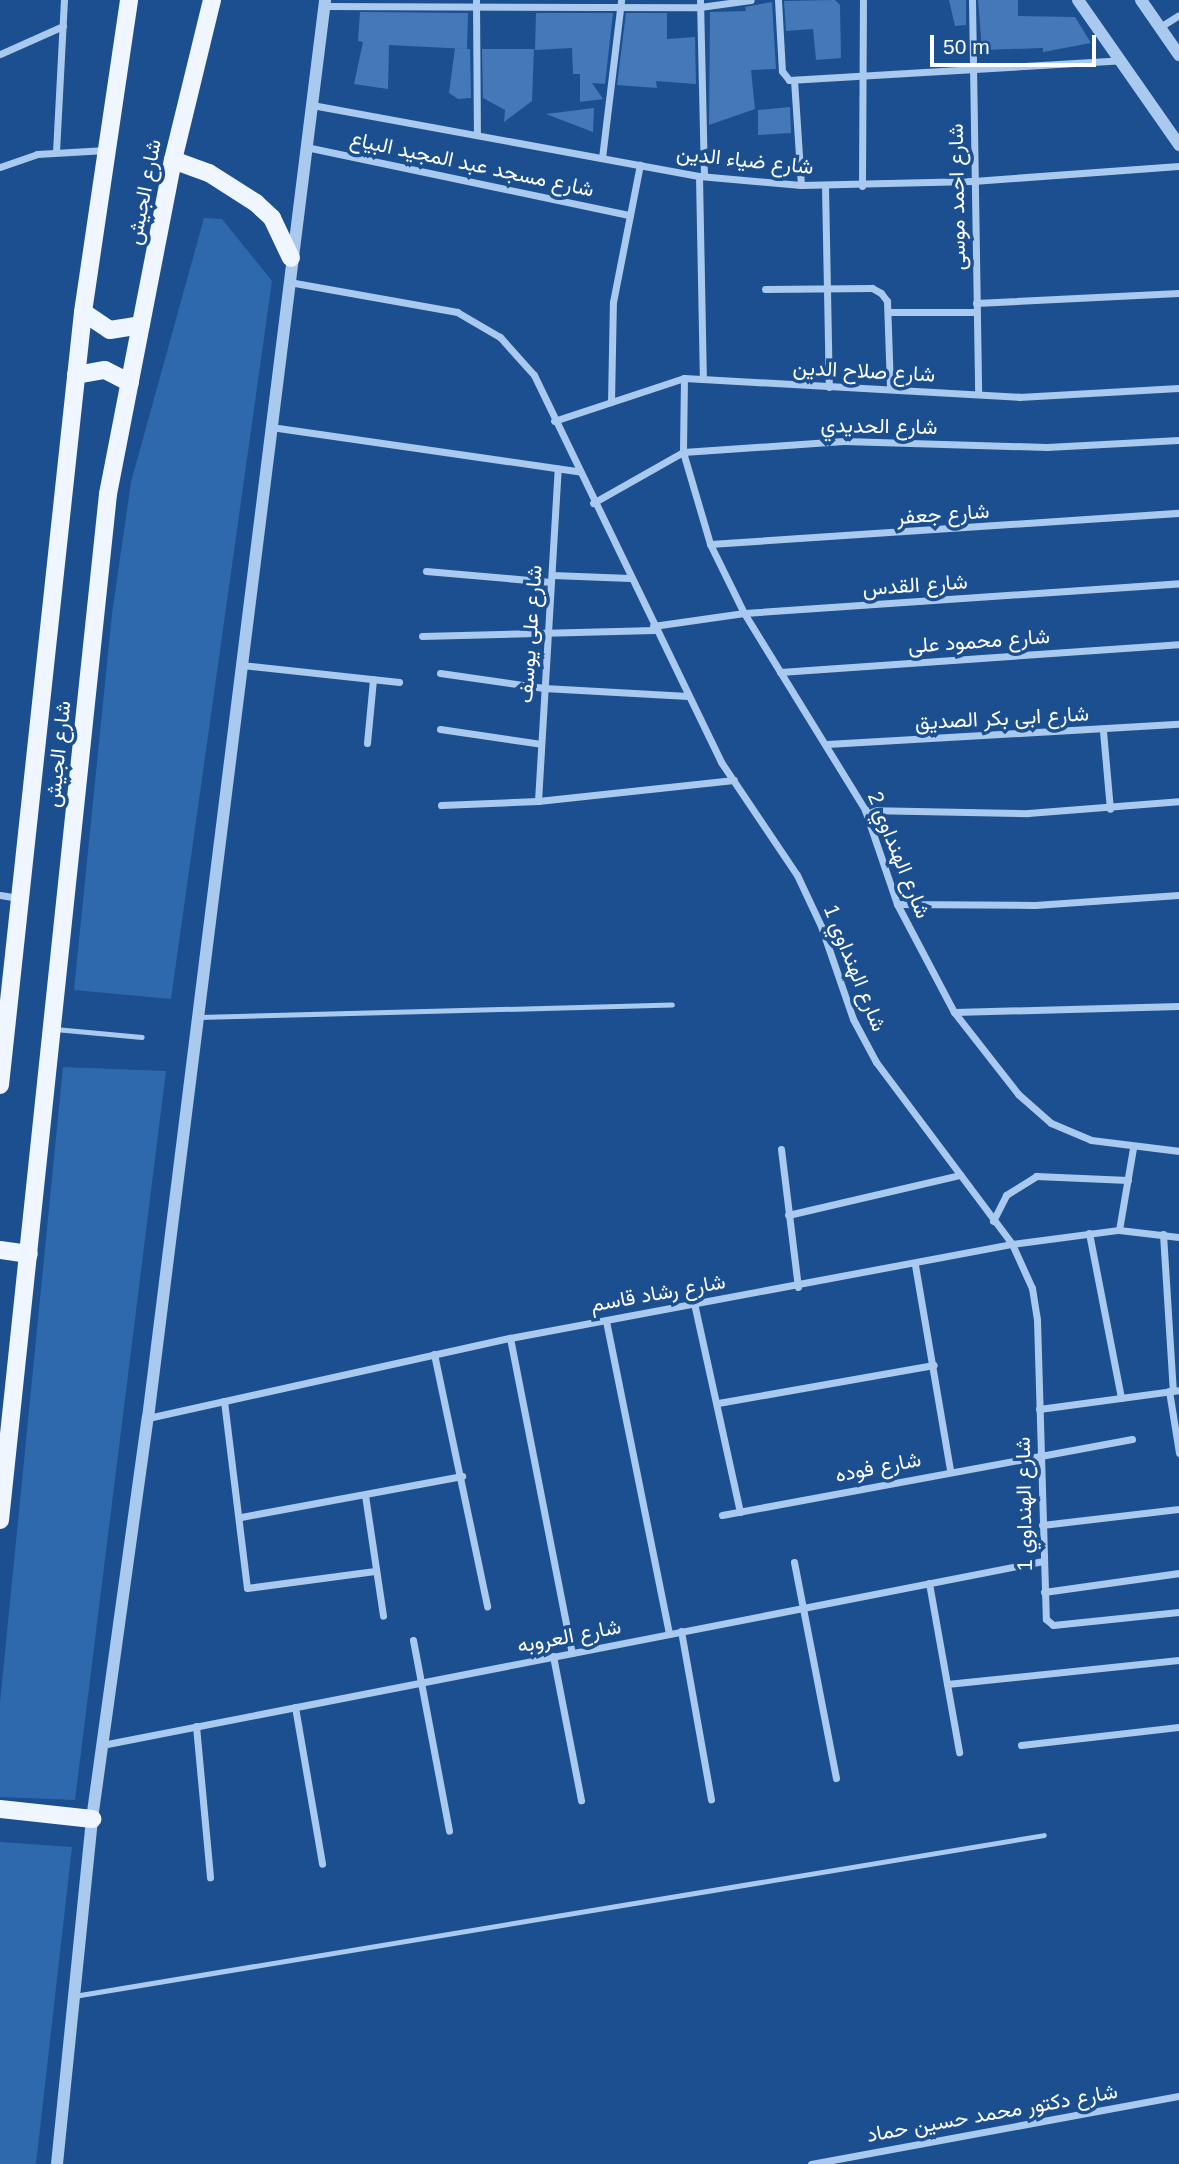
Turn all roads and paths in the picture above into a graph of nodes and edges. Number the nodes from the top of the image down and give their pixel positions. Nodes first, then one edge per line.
1 (64, 0) edge
2 (129, 0) edge
3 (212, 0) edge
4 (751, 0) edge
5 (778, 0) edge
6 (863, 0) edge
7 (972, 0) edge
8 (1078, 0) edge
9 (1141, 0) edge
10 (325, 3) edge
11 (621, 3) edge
12 (476, 4) edge
13 (700, 4) edge
14 (1179, 15) edge
15 (63, 26) junction
16 (1160, 27) junction
17 (0, 54) edge
18 (1179, 55) edge
19 (1121, 60) junction
20 (972, 70) junction
21 (860, 76) junction
22 (794, 80) junction
23 (312, 105) junction
24 (477, 135) junction
25 (1179, 145) edge
26 (306, 147) junction
27 (107, 150) junction
28 (55, 152) junction
29 (602, 158) junction
30 (173, 160) junction
31 (640, 165) junction
32 (1179, 166) edge
33 (0, 167) edge
34 (701, 176) junction
35 (973, 181) junction
36 (800, 185) junction
37 (825, 186) junction
38 (862, 186) junction
39 (630, 215) junction
40 (291, 258) junction
41 (288, 282) junction
42 (765, 289) dead end
43 (827, 289) junction
44 (1179, 293) edge
45 (976, 308) junction
46 (83, 312) junction
47 (888, 312) junction
48 (141, 325) junction
49 (76, 375) junction
50 (684, 378) junction
51 (704, 379) junction
52 (130, 383) junction
53 (829, 387) junction
54 (1179, 388) edge
55 (890, 389) junction
56 (978, 394) junction
57 (611, 402) junction
58 (554, 421) junction
59 (270, 427) junction
60 (1179, 440) edge
61 (684, 452) junction
62 (558, 469) junction
63 (578, 471) junction
64 (593, 503) junction
65 (1179, 513) edge
66 (710, 544) junction
67 (426, 571) dead end
68 (630, 578) junction
69 (552, 579) junction
70 (1179, 583) edge
71 (744, 613) junction
72 (654, 628) junction
73 (548, 633) junction
74 (422, 636) dead end
75 (1179, 644) edge
76 (241, 665) junction
77 (780, 672) junction
78 (440, 673) dead end
79 (373, 680) junction
80 (399, 682) dead end
81 (544, 688) junction
82 (688, 696) junction
83 (1179, 724) edge
84 (440, 729) dead end
85 (1103, 731) junction
86 (367, 743) dead end
87 (541, 744) junction
88 (827, 744) junction
89 (734, 780) junction
90 (538, 801) junction
91 (1179, 801) edge
92 (441, 805) dead end
93 (1110, 809) junction
94 (865, 810) junction
95 (0, 895) edge
96 (1179, 895) edge
97 (19, 898) junction
98 (897, 904) junction
99 (672, 1005) dead end
100 (1179, 1006) edge
101 (954, 1012) junction
102 (196, 1017) junction
103 (52, 1028) junction
104 (142, 1037) dead end
105 (0, 1085) edge
106 (1133, 1148) junction
107 (781, 1149) dead end
108 (1179, 1151) edge
109 (960, 1175) junction
110 (1128, 1180) junction
111 (788, 1215) junction
112 (993, 1221) junction
113 (1119, 1230) junction
114 (1089, 1233) junction
115 (1163, 1234) junction
116 (1179, 1237) edge
117 (1012, 1244) junction
118 (0, 1250) edge
119 (29, 1254) junction
120 (915, 1265) junction
121 (798, 1287) junction
122 (694, 1303) junction
123 (606, 1321) junction
124 (509, 1338) junction
125 (435, 1354) junction
126 (934, 1365) junction
127 (1174, 1391) edge
128 (1121, 1398) junction
129 (224, 1401) junction
130 (718, 1403) junction
131 (1039, 1409) junction
132 (148, 1418) junction
133 (1132, 1439) dead end
134 (1041, 1453) junction
135 (1179, 1453) edge
136 (950, 1471) junction
137 (462, 1476) junction
138 (365, 1495) junction
139 (1179, 1509) edge
140 (740, 1512) junction
141 (722, 1515) dead end
142 (241, 1517) junction
143 (0, 1520) edge
144 (1042, 1525) junction
145 (1043, 1561) junction
146 (794, 1562) dead end
147 (374, 1571) junction
148 (1179, 1573) edge
149 (929, 1583) junction
150 (1044, 1592) junction
151 (487, 1606) dead end
152 (803, 1608) junction
153 (1179, 1612) edge
154 (383, 1616) dead end
155 (681, 1632) junction
156 (669, 1634) junction
157 (413, 1640) dead end
158 (572, 1653) junction
159 (553, 1656) junction
160 (1179, 1660) edge
161 (420, 1682) junction
162 (947, 1684) junction
163 (295, 1707) junction
164 (196, 1726) junction
165 (1179, 1727) edge
166 (102, 1745) junction
167 (1021, 1745) dead end
168 (959, 1752) dead end
169 (836, 1778) dead end
170 (710, 1799) dead end
171 (581, 1800) dead end
172 (0, 1809) edge
173 (92, 1819) junction
174 (449, 1831) dead end
175 (1044, 1835) dead end
176 (322, 1864) dead end
177 (210, 1878) dead end
178 (74, 1996) junction
179 (1179, 2096) edge
180 (823, 2163) edge
181 (57, 2164) edge
182 (811, 2164) edge

1 - 15 street
2 - 27 main road, شارع الجيش
3 - 30 main road, شارع الجيش
4 - 13 street
5 - 22 street
6 - 21 street
7 - 20 street, شارع احمد موسى
8 - 19 street
9 - 16 street
10 - 12 street
10 - 23 street
11 - 12 street
11 - 13 street
11 - 29 street
12 - 24 street
13 - 34 street
14 - 16 street
15 - 17 street
15 - 28 street
16 - 18 street
19 - 20 street
19 - 25 street
20 - 21 street
20 - 35 street, شارع احمد موسى
21 - 22 street
21 - 38 street
22 - 36 street
23 - 24 street, شارع ضياء الدين
23 - 26 street
24 - 29 street, شارع ضياء الدين
26 - 39 street, شارع مسجد عبد المجيد البياع
26 - 40 street
27 - 28 street
27 - 46 main road, شارع الجيش
28 - 33 street
29 - 31 street, شارع ضياء الدين
30 - 40 main road
30 - 48 main road, شارع الجيش
31 - 34 street, شارع ضياء الدين
31 - 39 street
32 - 35 street, شارع ضياء الدين
34 - 36 street, شارع ضياء الدين
34 - 51 street
35 - 38 street, شارع ضياء الدين
35 - 45 street, شارع احمد موسى
36 - 37 street, شارع ضياء الدين
37 - 38 street, شارع ضياء الدين
37 - 43 street
39 - 57 street
40 - 41 street
41 - 58 street, شارع الهنداوي 1
41 - 59 street
42 - 43 street
43 - 47 street
43 - 53 street
44 - 45 street
45 - 47 street
45 - 56 street, شارع احمد موسى
46 - 48 main road
46 - 49 main road, شارع الجيش
47 - 55 street
48 - 52 main road, شارع الجيش
49 - 52 main road
49 - 97 main road, شارع الجيش
50 - 51 street, شارع صلاح الدين
50 - 57 street, شارع صلاح الدين
50 - 61 street, شارع الهنداوي 2
51 - 53 street, شارع صلاح الدين
52 - 103 main road, شارع الجيش
53 - 55 street, شارع صلاح الدين
54 - 56 street, شارع صلاح الدين
55 - 56 street, شارع صلاح الدين
57 - 58 street, شارع صلاح الدين
58 - 63 street, شارع الهنداوي 1
59 - 62 street
59 - 76 street
60 - 61 street, شارع الحديدي
61 - 64 street, شارع الحديدي
61 - 66 street, شارع الهنداوي 2
62 - 63 street
62 - 69 street, شارع على يوسف
63 - 64 street, شارع الهنداوي 1
64 - 68 street, شارع الهنداوي 1
65 - 66 street, شارع جعفر
66 - 71 street, شارع الهنداوي 2
67 - 69 street
68 - 69 street
68 - 72 street, شارع الهنداوي 1
69 - 73 street, شارع على يوسف
70 - 71 street, شارع القدس
71 - 72 street, شارع القدس
71 - 77 street, شارع الهنداوي 2
72 - 73 street, شارع القدس
72 - 82 street, شارع الهنداوي 1
73 - 74 street, شارع القدس
73 - 81 street, شارع على يوسف
75 - 77 street, شارع محمود على
76 - 79 street
76 - 102 street
77 - 88 street, شارع الهنداوي 2
78 - 81 street
79 - 80 street
79 - 86 street
81 - 82 street
81 - 87 street, شارع على يوسف
82 - 89 street, شارع الهنداوي 1
83 - 85 street, شارع ابى بكر الصديق
84 - 87 street
85 - 88 street, شارع ابى بكر الصديق
85 - 93 street
87 - 90 street, شارع على يوسف
88 - 94 street, شارع الهنداوي 2
89 - 90 street
89 - 109 street, شارع الهنداوي 1
90 - 92 street
91 - 93 street
93 - 94 street
94 - 98 street, شارع الهنداوي 2
95 - 97 street
96 - 98 street
97 - 105 main road, شارع الجيش
98 - 101 street, شارع الهنداوي 2
99 - 102 lane
100 - 101 street
101 - 106 street, شارع الهنداوي 2
102 - 132 street
103 - 104 lane
103 - 119 main road, شارع الجيش
106 - 108 street, شارع الهنداوي 2
106 - 110 street
107 - 111 street
109 - 111 street
109 - 112 street, شارع الهنداوي 1
110 - 112 street
110 - 113 street
111 - 121 street
112 - 117 street, شارع الهنداوي 1
113 - 114 street, شارع رشاد قاسم
113 - 115 street, شارع رشاد قاسم
114 - 117 street, شارع رشاد قاسم
114 - 128 street
115 - 116 street, شارع رشاد قاسم
115 - 127 street
117 - 120 street, شارع رشاد قاسم
117 - 131 street, شارع الهنداوي 1
118 - 119 main road
119 - 143 main road, شارع الجيش
120 - 121 street, شارع رشاد قاسم
120 - 126 street
121 - 122 street, شارع رشاد قاسم
122 - 123 street, شارع رشاد قاسم
122 - 130 street
123 - 124 street, شارع رشاد قاسم
123 - 156 street
124 - 125 street, شارع رشاد قاسم
124 - 158 street
125 - 129 street, شارع رشاد قاسم
125 - 137 street
126 - 130 street
126 - 136 street
127 - 128 street
127 - 135 street
128 - 131 street
129 - 132 street, شارع رشاد قاسم
129 - 142 street
130 - 140 street
131 - 134 street, شارع الهنداوي 1
132 - 166 street
133 - 134 street, شارع فوده
134 - 136 street, شارع فوده
134 - 144 street, شارع الهنداوي 1
136 - 140 street, شارع فوده
137 - 138 street
137 - 151 street
138 - 142 street
138 - 147 street
139 - 144 street
140 - 141 street, شارع فوده
142 - 147 street
144 - 145 street, شارع الهنداوي 1
145 - 149 street, شارع العروبه
145 - 150 street, شارع الهنداوي 1
146 - 152 street
147 - 154 street
148 - 150 street
149 - 152 street, شارع العروبه
149 - 162 street
150 - 153 street, شارع الهنداوي 1
152 - 155 street, شارع العروبه
152 - 169 street
155 - 156 street, شارع العروبه
155 - 170 street
156 - 158 street, شارع العروبه
157 - 161 street
158 - 159 street, شارع العروبه
159 - 161 street, شارع العروبه
159 - 171 street
160 - 162 street
161 - 163 street, شارع العروبه
161 - 174 street
162 - 168 street
163 - 164 street, شارع العروبه
163 - 176 street
164 - 166 street, شارع العروبه
164 - 177 street
165 - 167 street
166 - 173 street
172 - 173 main road
173 - 178 street
175 - 178 lane
178 - 181 street
179 - 180 street, شارع دكتور محمد حسين حماد
180 - 182 street, شارع دكتور محمد حسين حماد

